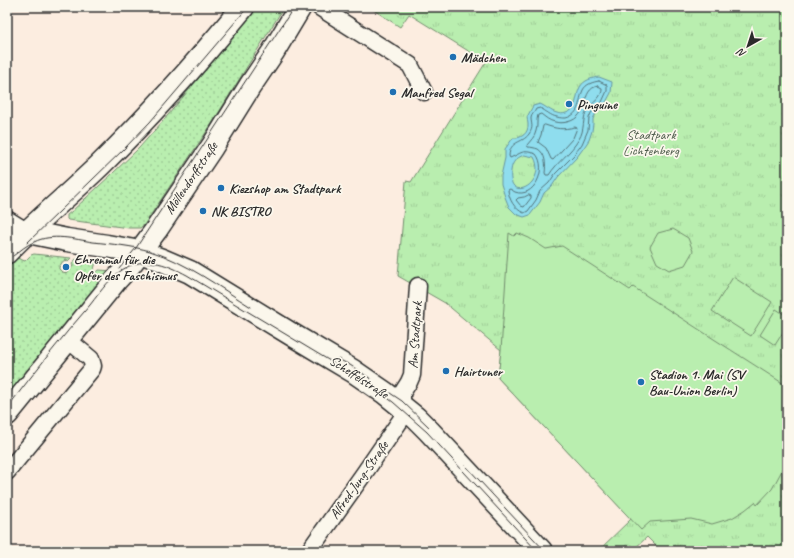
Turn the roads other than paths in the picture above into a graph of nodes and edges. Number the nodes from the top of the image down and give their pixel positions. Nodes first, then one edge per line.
1 (243, 7) edge
2 (300, 7) edge
3 (319, 7) edge
4 (424, 92) dead end
5 (7, 219) edge
6 (28, 232) junction
7 (7, 252) edge
8 (140, 252) junction
9 (418, 286) dead end
10 (67, 339) junction
11 (402, 406) junction
12 (7, 414) edge
13 (7, 472) edge
14 (309, 551) edge
15 (541, 551) edge

1 - 6 main road
2 - 8 main road, Möllendorffstraße
3 - 4 street
5 - 6 street
6 - 7 main road
6 - 8 main road, Scheffelstraße
8 - 10 main road, Möllendorffstraße
8 - 11 main road, Scheffelstraße
9 - 11 street, Am Stadtpark
10 - 12 main road, Möllendorffstraße
10 - 13 street
11 - 14 street, Alfred-Jung-Straße
11 - 15 main road, Scheffelstraße

